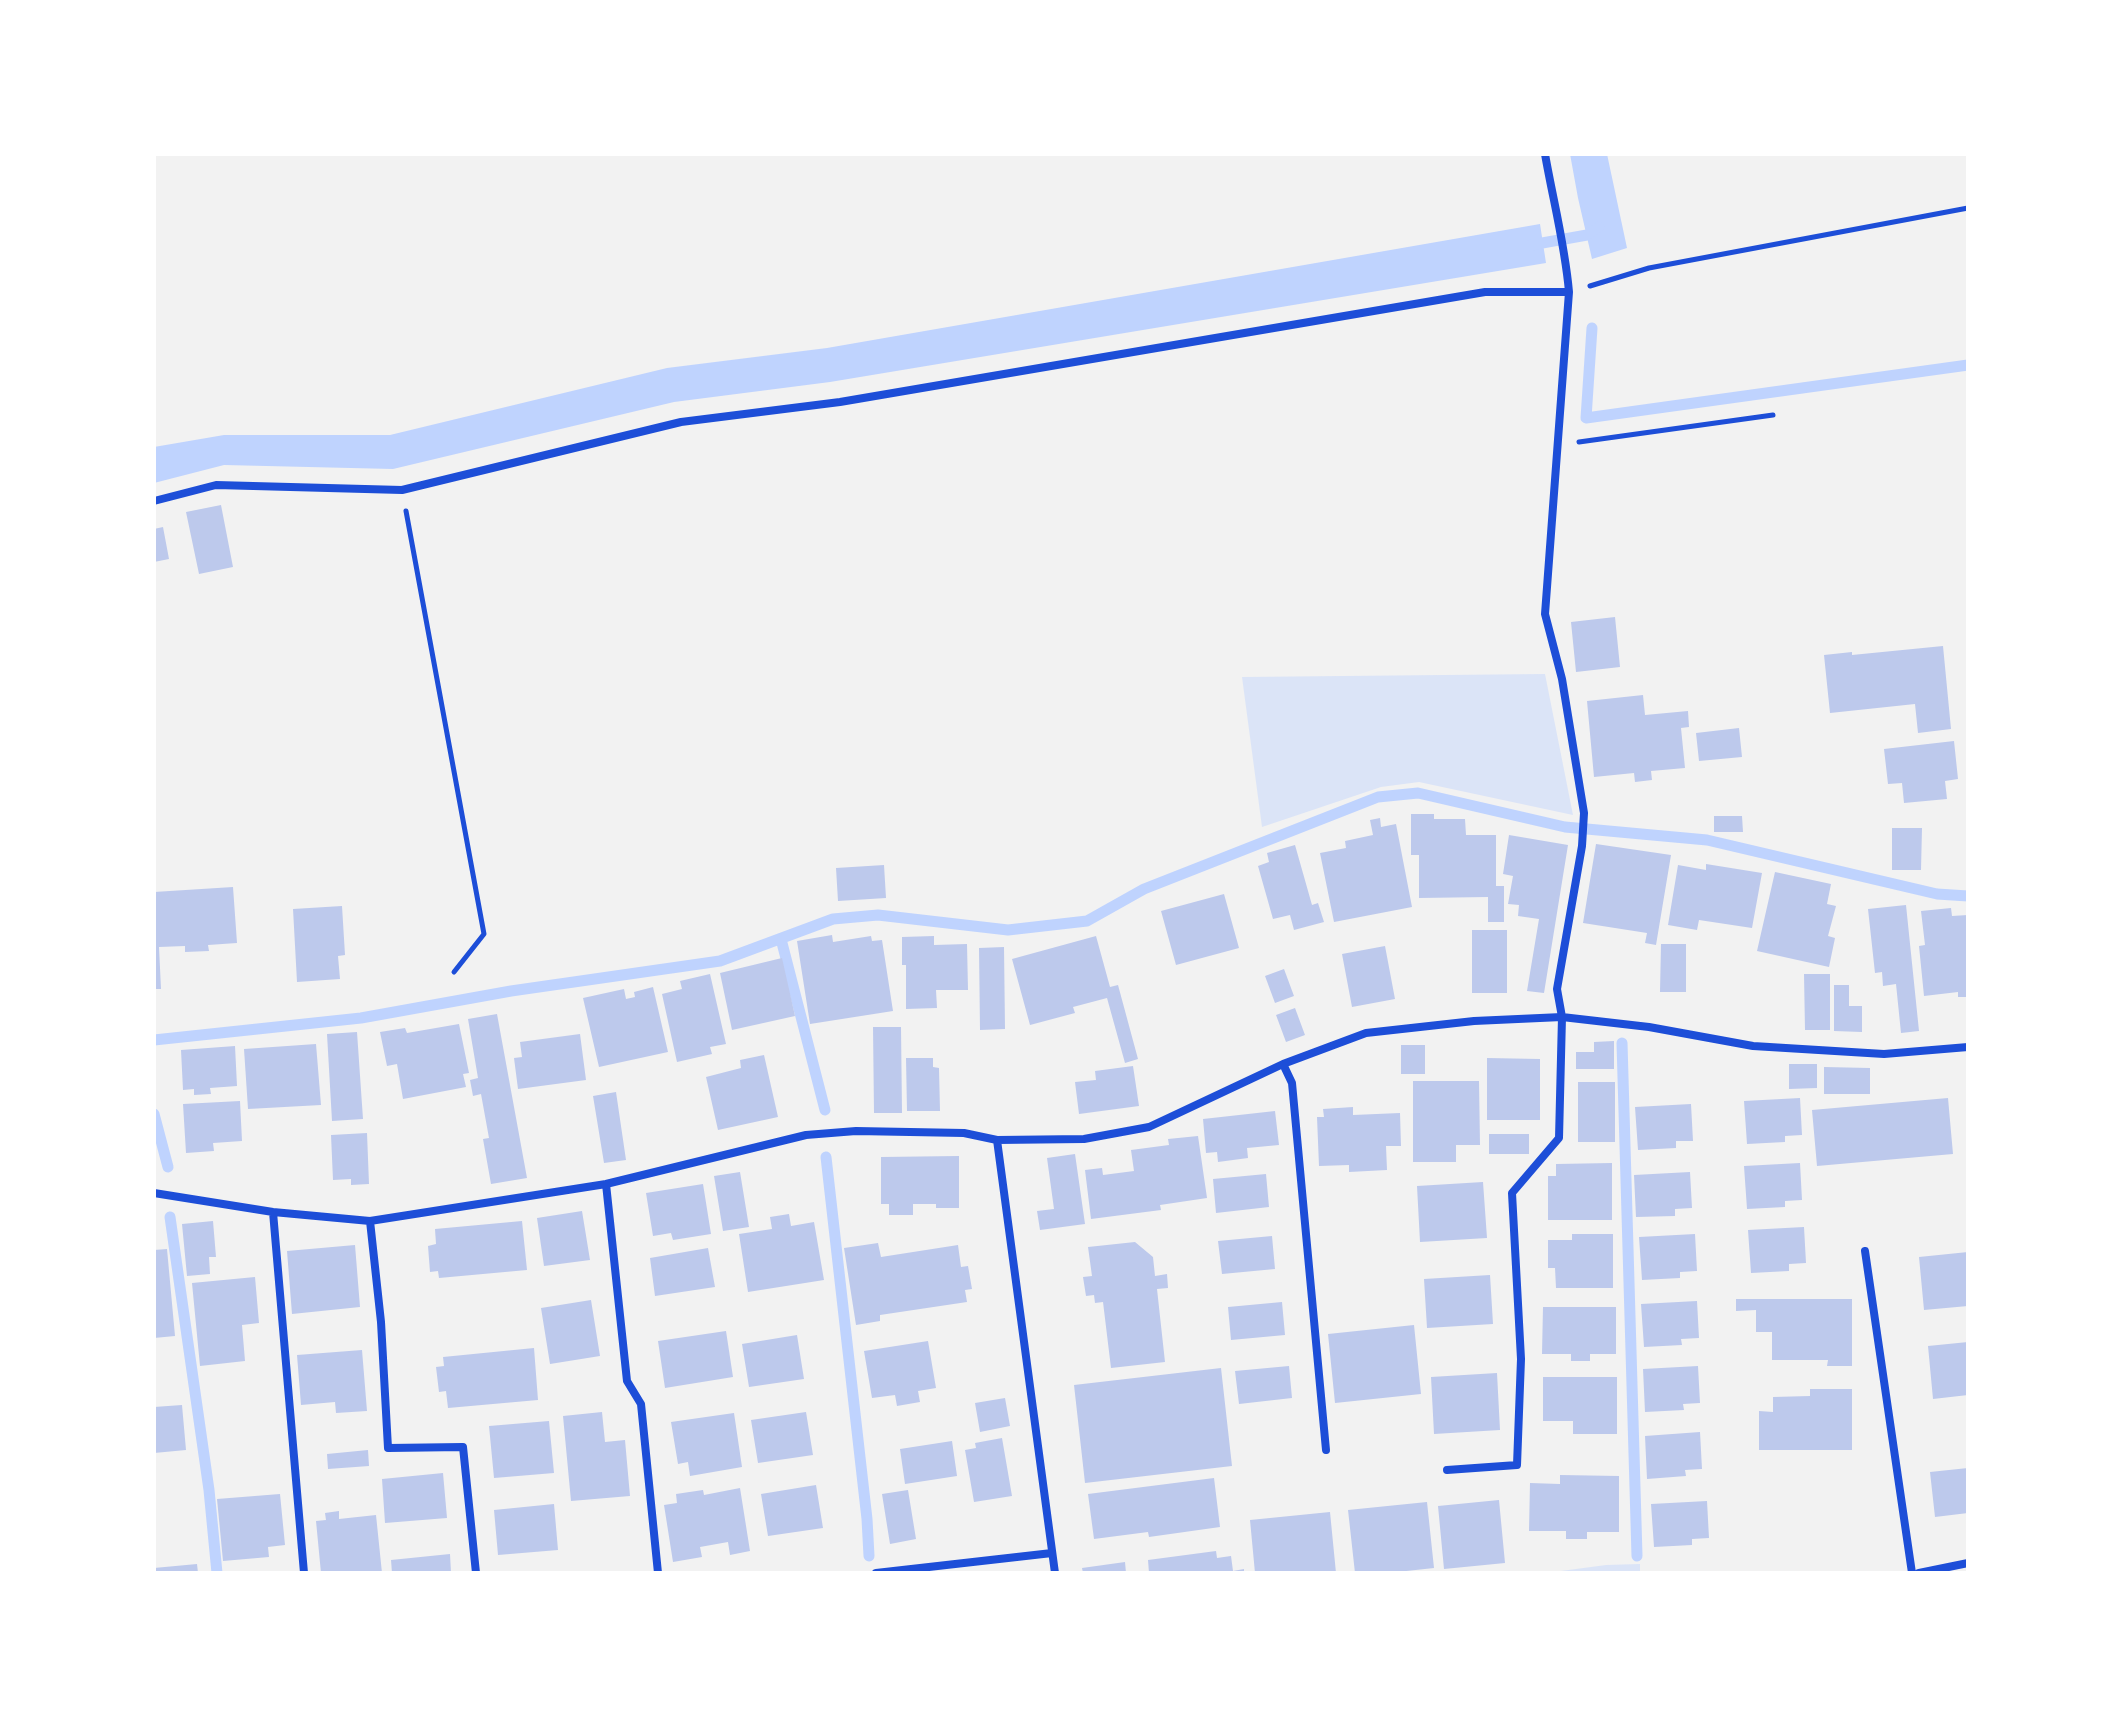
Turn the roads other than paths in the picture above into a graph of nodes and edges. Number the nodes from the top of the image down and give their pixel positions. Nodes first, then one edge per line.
1 (1545, 154) edge
2 (1569, 292) junction
3 (154, 501) edge
4 (1562, 1017) junction
5 (1968, 1047) edge
6 (1283, 1064) junction
7 (997, 1140) junction
8 (606, 1184) junction
9 (154, 1193) edge
10 (273, 1212) junction
11 (370, 1221) junction
12 (1865, 1251) dead end
13 (1326, 1450) dead end
14 (1447, 1470) dead end
15 (1052, 1553) junction
16 (1968, 1563) edge
17 (304, 1573) edge
18 (476, 1573) edge
19 (658, 1573) edge
20 (876, 1573) edge
21 (1055, 1573) edge
22 (1912, 1573) edge
23 (1919, 1573) edge

1 - 2 street
2 - 3 street
2 - 4 street
4 - 5 street
4 - 6 street
4 - 14 street
6 - 7 street
6 - 13 street
7 - 8 street
7 - 15 street
8 - 11 street
8 - 19 street
9 - 10 street
10 - 11 street
10 - 17 street
11 - 18 street
12 - 22 street
15 - 20 street
15 - 21 street
16 - 23 street

